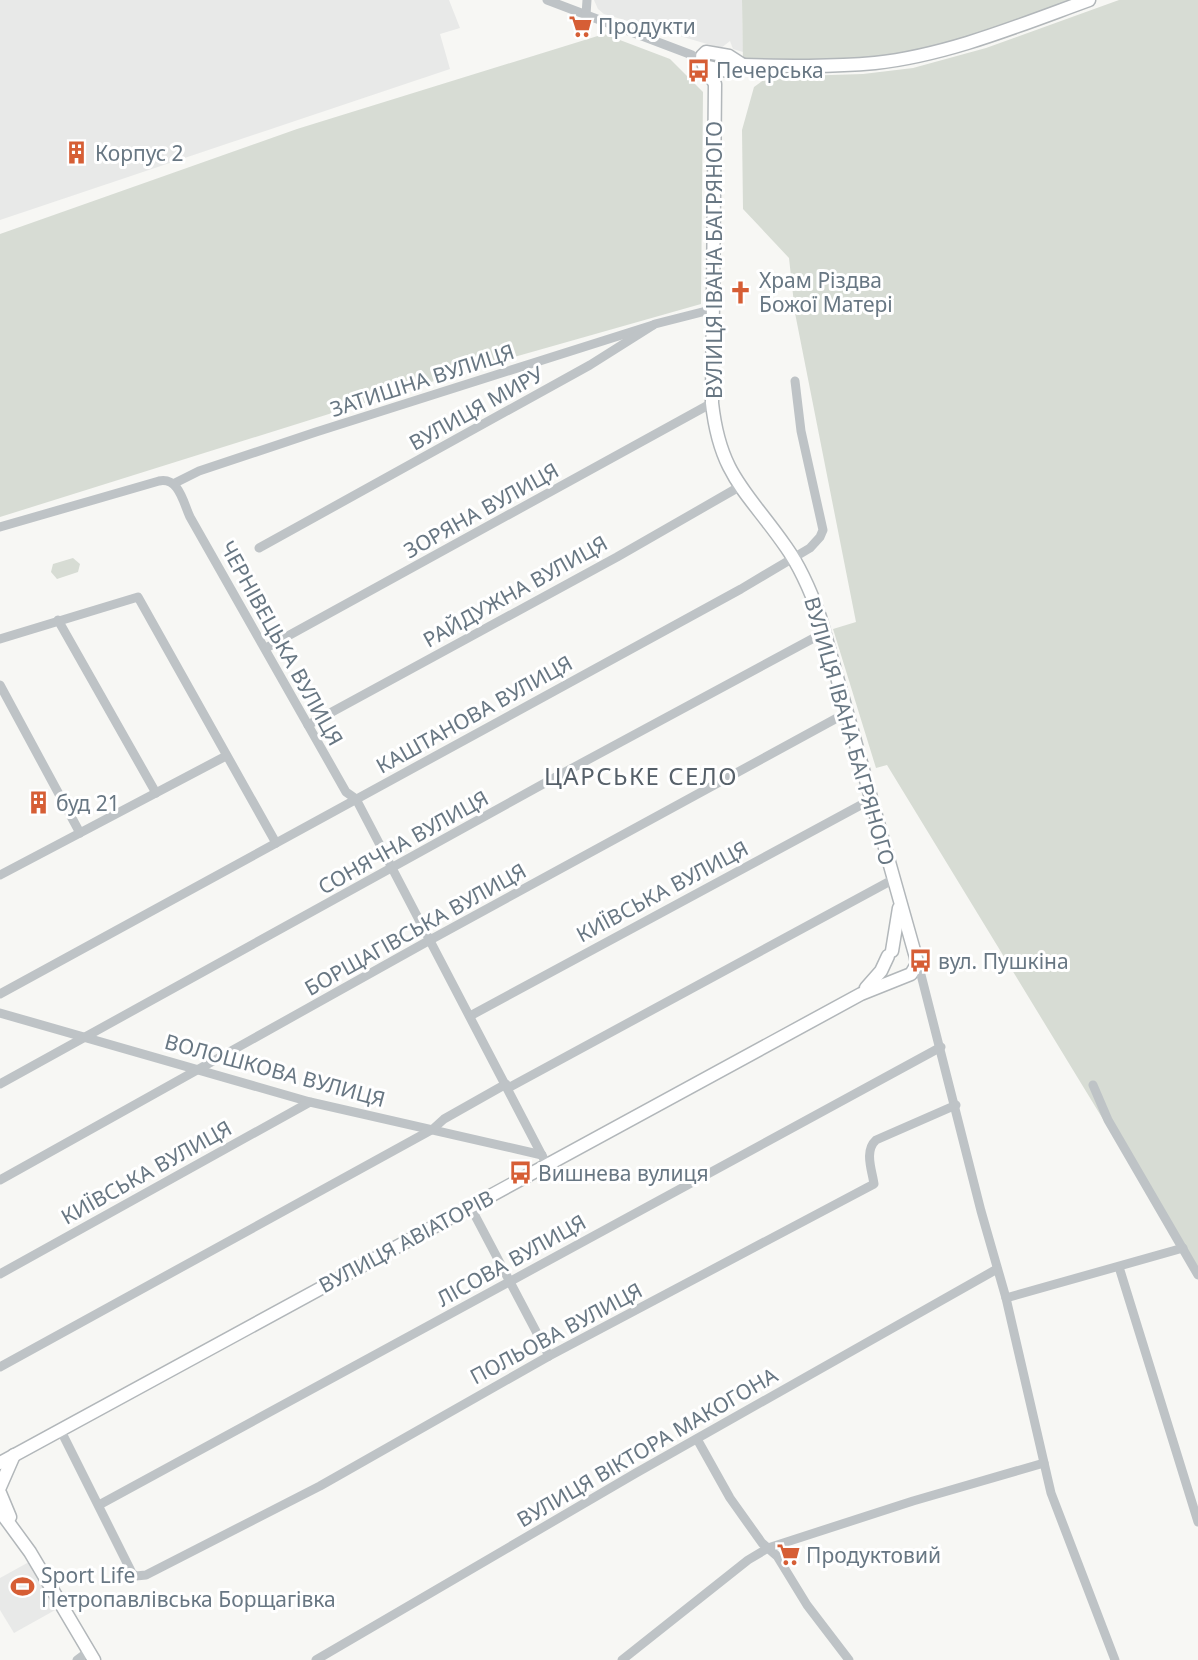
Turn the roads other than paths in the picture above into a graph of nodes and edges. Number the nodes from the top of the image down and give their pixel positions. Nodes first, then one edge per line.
1 (547, 0) edge
2 (587, 0) edge
3 (1089, 0) edge
4 (586, 15) junction
5 (706, 52) junction
6 (692, 55) junction
7 (731, 57) junction
8 (743, 65) junction
9 (705, 67) junction
10 (729, 71) junction
11 (715, 84) junction
12 (714, 309) junction
13 (655, 324) junction
14 (795, 381) dead end
15 (712, 403) junction
16 (174, 483) junction
17 (739, 487) junction
18 (0, 526) edge
19 (259, 548) dead end
20 (793, 559) junction
21 (58, 620) junction
22 (825, 632) junction
23 (0, 639) edge
24 (266, 648) junction
25 (0, 685) edge
26 (848, 712) junction
27 (308, 725) junction
28 (226, 756) junction
29 (156, 793) junction
30 (356, 799) junction
31 (872, 799) junction
32 (80, 833) junction
33 (276, 843) junction
34 (392, 868) junction
35 (0, 875) edge
36 (894, 879) junction
37 (899, 900) junction
38 (430, 940) junction
39 (890, 953) junction
40 (916, 956) junction
41 (903, 976) junction
42 (0, 994) edge
43 (861, 994) junction
44 (927, 996) junction
45 (0, 1013) edge
46 (470, 1016) junction
47 (86, 1038) junction
48 (940, 1047) junction
49 (197, 1070) junction
50 (0, 1084) edge
51 (1094, 1085) dead end
52 (507, 1086) junction
53 (310, 1102) junction
54 (956, 1105) junction
55 (433, 1129) junction
56 (545, 1160) junction
57 (0, 1180) edge
58 (470, 1206) junction
59 (1183, 1248) junction
60 (1119, 1267) junction
61 (997, 1269) junction
62 (0, 1274) edge
63 (1198, 1275) edge
64 (509, 1280) junction
65 (1006, 1298) junction
66 (549, 1356) junction
67 (0, 1367) edge
68 (60, 1429) junction
69 (697, 1439) junction
70 (14, 1454) junction
71 (0, 1463) edge
72 (1044, 1463) junction
73 (0, 1487) edge
74 (0, 1493) edge
75 (99, 1504) junction
76 (0, 1511) edge
77 (1198, 1522) edge
78 (16, 1529) junction
79 (768, 1548) junction
80 (91, 1655) edge
81 (77, 1660) edge
82 (316, 1660) edge
83 (622, 1660) edge
84 (849, 1660) edge
85 (1115, 1660) edge

1 - 4 street
2 - 4 street
3 - 8 main road
4 - 6 street
5 - 6 street
5 - 7 main road
5 - 9 main road
6 - 9 street
7 - 8 main road
7 - 10 main road
8 - 10 main road
9 - 10 main road
9 - 11 main road
10 - 11 main road
11 - 12 main road, ВУЛИЦЯ ІВАНА БАГРЯНОГО
12 - 13 street, ВУЛИЦЯ МИРУ
12 - 15 main road, ВУЛИЦЯ ІВАНА БАГРЯНОГО
13 - 16 street, ЗАТИШНА ВУЛИЦЯ
13 - 19 street, ВУЛИЦЯ МИРУ
14 - 20 street, КАШТАНОВА ВУЛИЦЯ
15 - 17 main road, ВУЛИЦЯ ІВАНА БАГРЯНОГО
15 - 24 street, ЗОРЯНА ВУЛИЦЯ
16 - 18 street
16 - 24 street, ЧЕРНІВЕЦЬКА ВУЛИЦЯ
17 - 20 main road, ВУЛИЦЯ ІВАНА БАГРЯНОГО
17 - 27 street, РАЙДУЖНА ВУЛИЦЯ
20 - 22 main road, ВУЛИЦЯ ІВАНА БАГРЯНОГО
20 - 30 street, КАШТАНОВА ВУЛИЦЯ
21 - 23 street
21 - 28 street
21 - 29 street
22 - 26 main road, ВУЛИЦЯ ІВАНА БАГРЯНОГО
22 - 34 street, СОНЯЧНА ВУЛИЦЯ
24 - 27 street, ЧЕРНІВЕЦЬКА ВУЛИЦЯ
25 - 32 street
26 - 31 main road, ВУЛИЦЯ ІВАНА БАГРЯНОГО
26 - 38 street, БОРЩАГІВСЬКА ВУЛИЦЯ
27 - 30 street, ЧЕРНІВЕЦЬКА ВУЛИЦЯ
28 - 29 street
28 - 33 street
29 - 32 street
30 - 33 street, КАШТАНОВА ВУЛИЦЯ
30 - 34 street, ЧЕРНІВЕЦЬКА ВУЛИЦЯ
31 - 36 main road, ВУЛИЦЯ ІВАНА БАГРЯНОГО
31 - 46 street, КИЇВСЬКА ВУЛИЦЯ
32 - 35 street
33 - 42 street, КАШТАНОВА ВУЛИЦЯ
34 - 38 street, ЧЕРНІВЕЦЬКА ВУЛИЦЯ
34 - 47 street, СОНЯЧНА ВУЛИЦЯ
36 - 37 main road, ВУЛИЦЯ ІВАНА БАГРЯНОГО
36 - 52 street
37 - 39 main road, ВУЛИЦЯ ІВАНА БАГРЯНОГО
37 - 40 main road, ВУЛИЦЯ ІВАНА БАГРЯНОГО
38 - 46 street, ЧЕРНІВЕЦЬКА ВУЛИЦЯ
38 - 49 street, БОРЩАГІВСЬКА ВУЛИЦЯ
39 - 40 main road
39 - 41 main road
39 - 43 main road, ВУЛИЦЯ АВІАТОРІВ
40 - 41 main road
40 - 44 street, ВУЛИЦЯ ІВАНА БАГРЯНОГО
41 - 43 main road, ВУЛИЦЯ АВІАТОРІВ
41 - 44 street
43 - 56 main road, ВУЛИЦЯ АВІАТОРІВ
44 - 48 street, ВУЛИЦЯ ІВАНА БАГРЯНОГО
45 - 47 street, ВОЛОШКОВА ВУЛИЦЯ
46 - 52 street, ЧЕРНІВЕЦЬКА ВУЛИЦЯ
47 - 49 street, ВОЛОШКОВА ВУЛИЦЯ
47 - 50 street, СОНЯЧНА ВУЛИЦЯ
48 - 54 street, ВУЛИЦЯ ІВАНА БАГРЯНОГО
48 - 64 street, ЛІСОВА ВУЛИЦЯ
49 - 53 street, ВОЛОШКОВА ВУЛИЦЯ
49 - 57 street, БОРЩАГІВСЬКА ВУЛИЦЯ
51 - 59 street
52 - 55 street
52 - 56 street, ЧЕРНІВЕЦЬКА ВУЛИЦЯ
53 - 55 street, ВОЛОШКОВА ВУЛИЦЯ
53 - 62 street, КИЇВСЬКА ВУЛИЦЯ
54 - 61 street, ВУЛИЦЯ ІВАНА БАГРЯНОГО
54 - 66 street, ПОЛЬОВА ВУЛИЦЯ
55 - 56 street, ВОЛОШКОВА ВУЛИЦЯ
55 - 67 street
56 - 58 main road, ВУЛИЦЯ АВІАТОРІВ
58 - 64 street
58 - 68 main road, ВУЛИЦЯ АВІАТОРІВ
59 - 60 street
59 - 63 street
60 - 65 street
60 - 77 street
61 - 65 street, ВУЛИЦЯ ІВАНА БАГРЯНОГО
61 - 69 street, ВУЛИЦЯ ВІКТОРА МАКОГОНА
64 - 66 street
64 - 75 street, ЛІСОВА ВУЛИЦЯ
65 - 72 street, ВУЛИЦЯ ІВАНА БАГРЯНОГО
66 - 75 street, ПОЛЬОВА ВУЛИЦЯ
68 - 70 main road, ВУЛИЦЯ АВІАТОРІВ
68 - 75 street
69 - 79 street
69 - 82 street, ВУЛИЦЯ ВІКТОРА МАКОГОНА
70 - 71 main road, ВУЛИЦЯ АВІАТОРІВ
70 - 73 main road
72 - 79 street
72 - 85 street, ВУЛИЦЯ ІВАНА БАГРЯНОГО
74 - 78 main road
76 - 78 main road
78 - 80 main road
79 - 83 street
79 - 84 street
80 - 81 street

